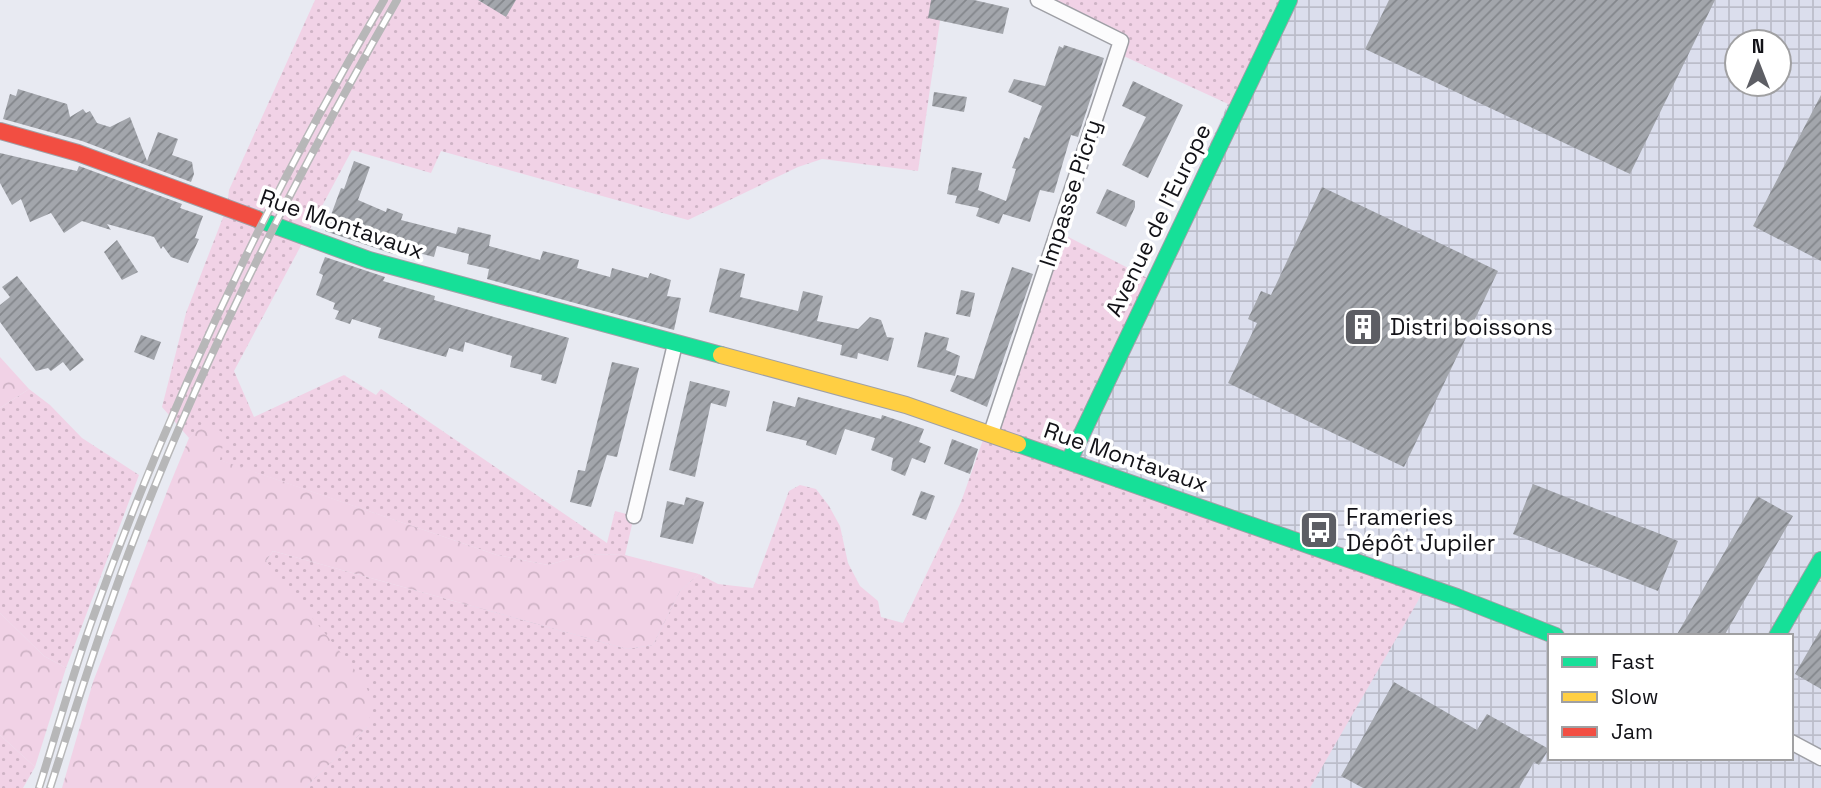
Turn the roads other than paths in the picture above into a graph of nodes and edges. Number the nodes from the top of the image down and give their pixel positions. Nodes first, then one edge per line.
1 (1038, 0) edge
2 (1289, 0) edge
3 (0, 131) edge
4 (675, 344) junction
5 (991, 433) junction
6 (1069, 461) junction
7 (634, 516) dead end
8 (1821, 560) edge
9 (1551, 634) edge
10 (1778, 634) edge
11 (1793, 743) edge
12 (1821, 758) edge

1 - 5 street, Impasse Picry
2 - 6 street, Avenue de l'Europe
3 - 4 street, Rue Montavaux
4 - 5 street, Rue Montavaux
4 - 7 street
5 - 6 street, Rue Montavaux
6 - 9 street, Rue Montavaux
8 - 10 street
11 - 12 street

